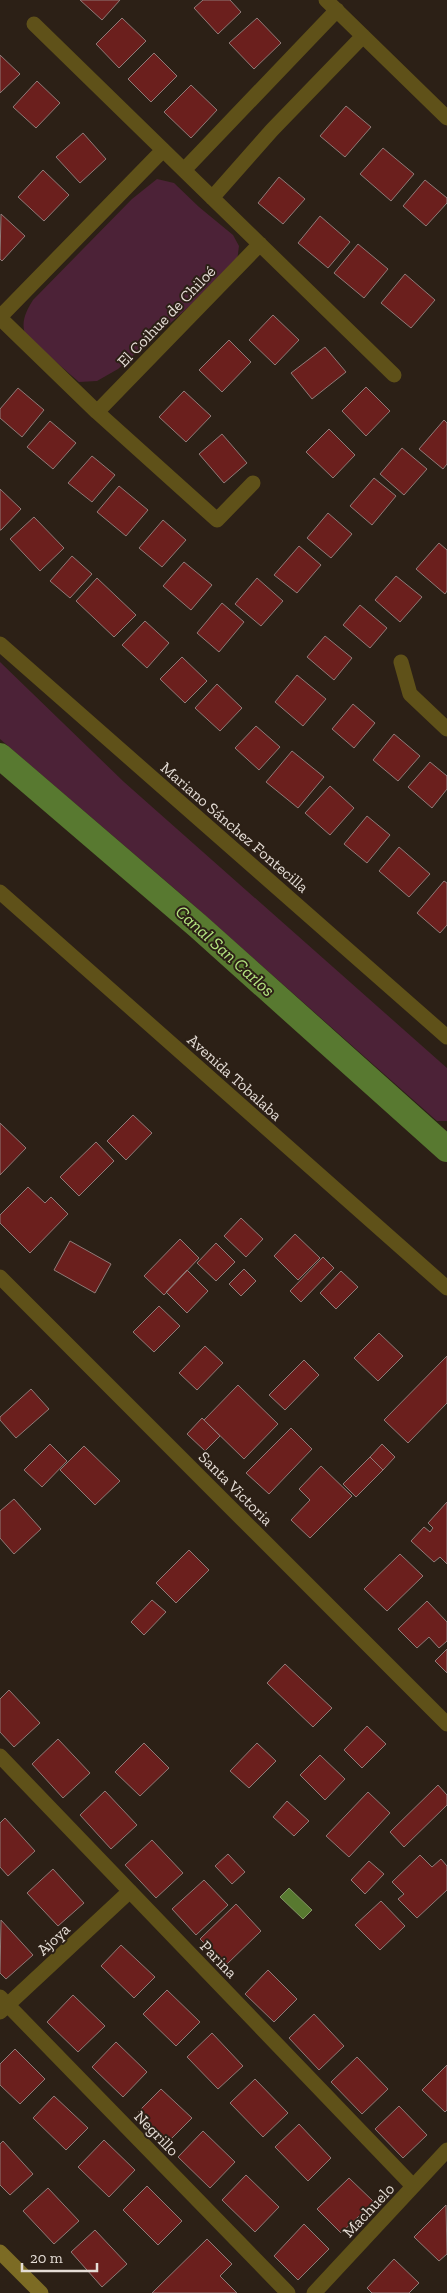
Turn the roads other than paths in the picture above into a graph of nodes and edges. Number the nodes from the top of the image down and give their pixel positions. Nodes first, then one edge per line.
1 (332, 5) edge
2 (34, 24) dead end
3 (362, 36) junction
4 (447, 118) edge
5 (163, 150) junction
6 (184, 170) junction
7 (212, 198) junction
8 (260, 244) junction
9 (0, 318) edge
10 (394, 375) dead end
11 (97, 412) junction
12 (253, 484) dead end
13 (0, 644) edge
14 (401, 662) dead end
15 (447, 729) edge
16 (0, 892) edge
17 (447, 1038) edge
18 (0, 1277) edge
19 (447, 1288) edge
20 (447, 1724) edge
21 (0, 1756) edge
22 (130, 1891) junction
23 (3, 2005) edge
24 (447, 2150) edge
25 (413, 2186) junction
26 (0, 2252) edge
27 (41, 2293) edge
28 (288, 2293) edge
29 (314, 2293) edge

1 - 3 street
1 - 6 street
2 - 5 street
3 - 4 street
3 - 7 street
5 - 6 street
5 - 9 street
6 - 7 street
7 - 8 street
8 - 10 street
8 - 11 street, El Coihue de Chiloé
9 - 11 street
11 - 12 street
13 - 17 street, Mariano Sánchez Fontecilla
14 - 15 street
16 - 19 street, Avenida Tobalaba
18 - 20 street, Santa Victoria
21 - 22 street, Parina
22 - 23 street, Ajoya
22 - 25 street, Parina
23 - 28 street, Negrillo
24 - 25 street, Machuelo
25 - 29 street, Machuelo
26 - 27 street

